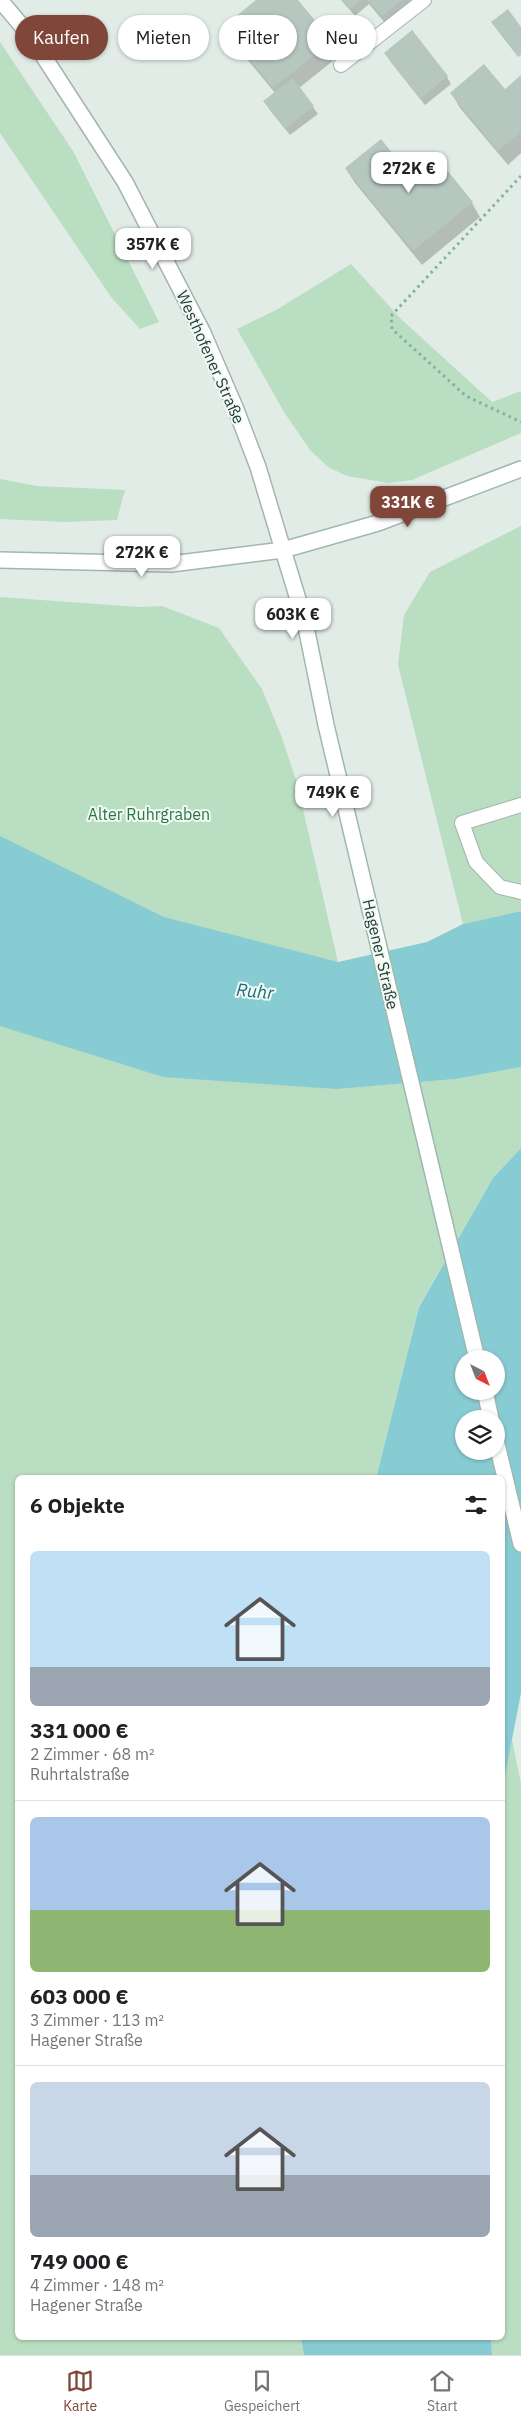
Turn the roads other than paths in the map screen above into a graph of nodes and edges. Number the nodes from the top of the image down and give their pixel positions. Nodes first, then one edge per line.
1 (0, 0) edge
2 (424, 0) edge
3 (342, 65) dead end
4 (521, 469) edge
5 (283, 550) junction
6 (0, 560) edge
7 (521, 805) edge
8 (521, 892) edge
9 (475, 1350) edge
10 (501, 1460) edge
11 (504, 1475) edge
12 (505, 1477) edge
13 (521, 1544) edge

1 - 5 main road, Westhofener Straße
2 - 3 lane
4 - 5 main road
5 - 6 main road
5 - 9 main road, Hagener Straße
7 - 8 lane
10 - 11 main road
12 - 13 main road

